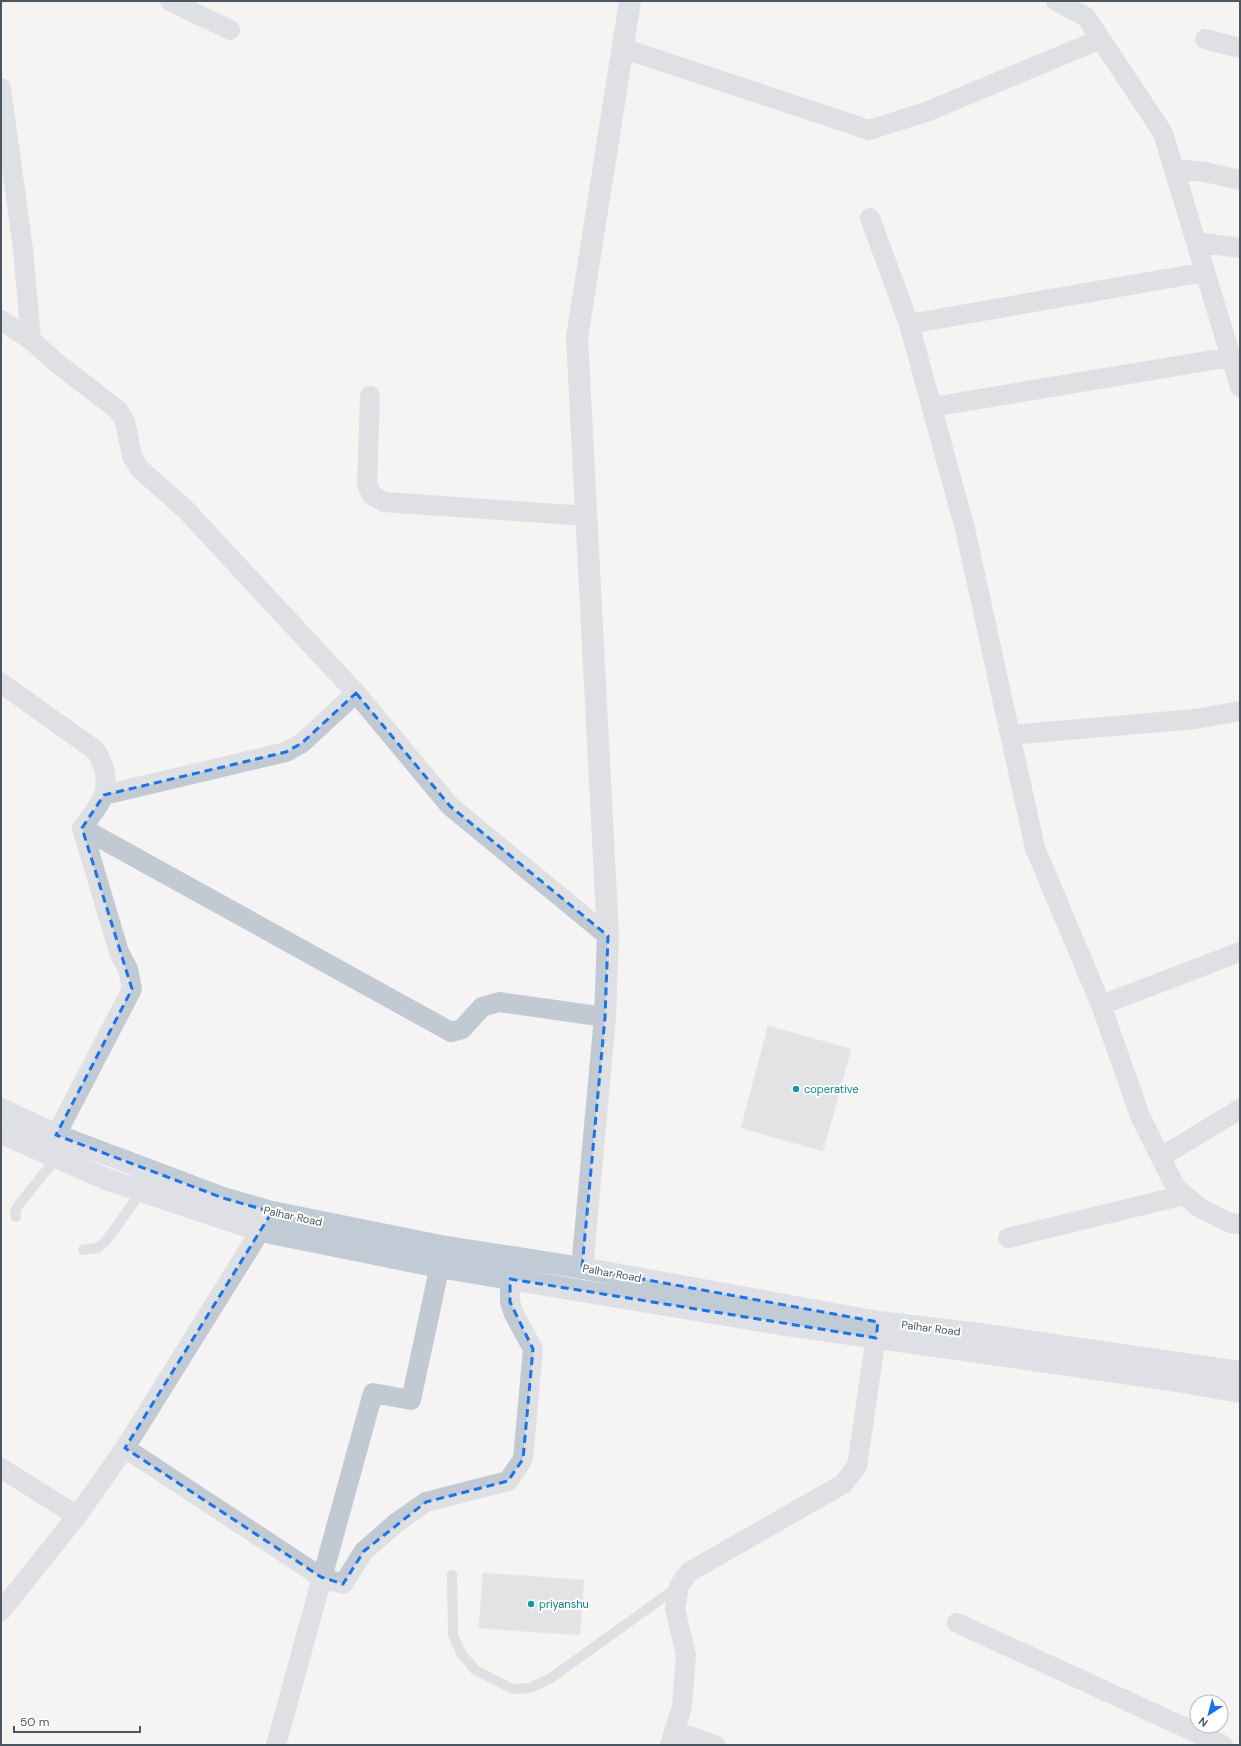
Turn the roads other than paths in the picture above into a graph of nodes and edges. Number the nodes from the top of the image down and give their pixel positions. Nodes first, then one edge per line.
1 (170, 1) edge
2 (630, 1) edge
3 (1056, 1) edge
4 (230, 30) dead end
5 (1205, 39) dead end
6 (1101, 40) junction
7 (622, 48) junction
8 (1240, 48) edge
9 (1, 88) edge
10 (1174, 169) junction
11 (1240, 180) edge
12 (870, 218) dead end
13 (1196, 242) junction
14 (1240, 248) edge
15 (1205, 272) junction
16 (1, 320) edge
17 (909, 324) junction
18 (31, 340) junction
19 (1231, 357) junction
20 (1240, 387) edge
21 (370, 396) dead end
22 (932, 407) junction
23 (587, 516) junction
24 (1, 683) edge
25 (356, 693) junction
26 (1240, 711) edge
27 (1011, 735) junction
28 (104, 795) junction
29 (82, 828) junction
30 (608, 936) junction
31 (1240, 952) edge
32 (1101, 1004) junction
33 (605, 1017) junction
34 (1, 1109) edge
35 (1240, 1109) edge
36 (1, 1133) edge
37 (56, 1135) junction
38 (1160, 1157) junction
39 (57, 1158) junction
40 (142, 1192) junction
41 (1184, 1195) junction
42 (272, 1212) junction
43 (16, 1217) dead end
44 (1240, 1224) edge
45 (260, 1231) junction
46 (1008, 1238) dead end
47 (83, 1250) dead end
48 (440, 1257) junction
49 (582, 1268) junction
50 (510, 1279) junction
51 (877, 1330) junction
52 (1240, 1372) edge
53 (1240, 1392) edge
54 (125, 1448) junction
55 (1, 1468) edge
56 (77, 1516) junction
57 (452, 1575) dead end
58 (322, 1577) junction
59 (679, 1586) junction
60 (1, 1611) edge
61 (957, 1623) dead end
62 (672, 1738) edge
63 (276, 1745) edge
64 (715, 1745) edge
65 (1223, 1745) edge

1 - 4 street
2 - 7 street
3 - 6 street
5 - 8 street
6 - 7 street
6 - 10 street
7 - 23 street
9 - 18 street
10 - 11 street
10 - 13 street
12 - 17 street
13 - 14 street
13 - 15 street
15 - 17 street
15 - 19 street
16 - 18 street
17 - 22 street
18 - 25 street
19 - 20 street
19 - 22 street
21 - 23 street
22 - 27 street
23 - 30 street
24 - 28 street
25 - 28 street
25 - 30 street
26 - 27 street
27 - 32 street
28 - 29 street
29 - 33 street
29 - 37 street
30 - 33 street
31 - 32 street
32 - 38 street
33 - 49 street
34 - 37 main road, Palhar Road
35 - 38 street
36 - 39 main road, Palhar Road
37 - 42 main road, Palhar Road
38 - 41 street
39 - 40 main road, Palhar Road
39 - 43 lane
40 - 45 main road, Palhar Road
40 - 47 lane
41 - 44 street
41 - 46 street
42 - 45 street
42 - 48 main road, Palhar Road
45 - 48 main road, Palhar Road
45 - 54 street
48 - 49 main road, Palhar Road
48 - 50 main road, Palhar Road
48 - 58 street
49 - 51 main road, Palhar Road
50 - 51 main road, Palhar Road
50 - 58 street
51 - 52 main road, Palhar Road
51 - 53 main road, Palhar Road
51 - 59 street
54 - 56 street
54 - 58 street
55 - 56 street
56 - 60 street
57 - 59 lane
58 - 63 street
59 - 62 street
61 - 65 street
62 - 64 street

